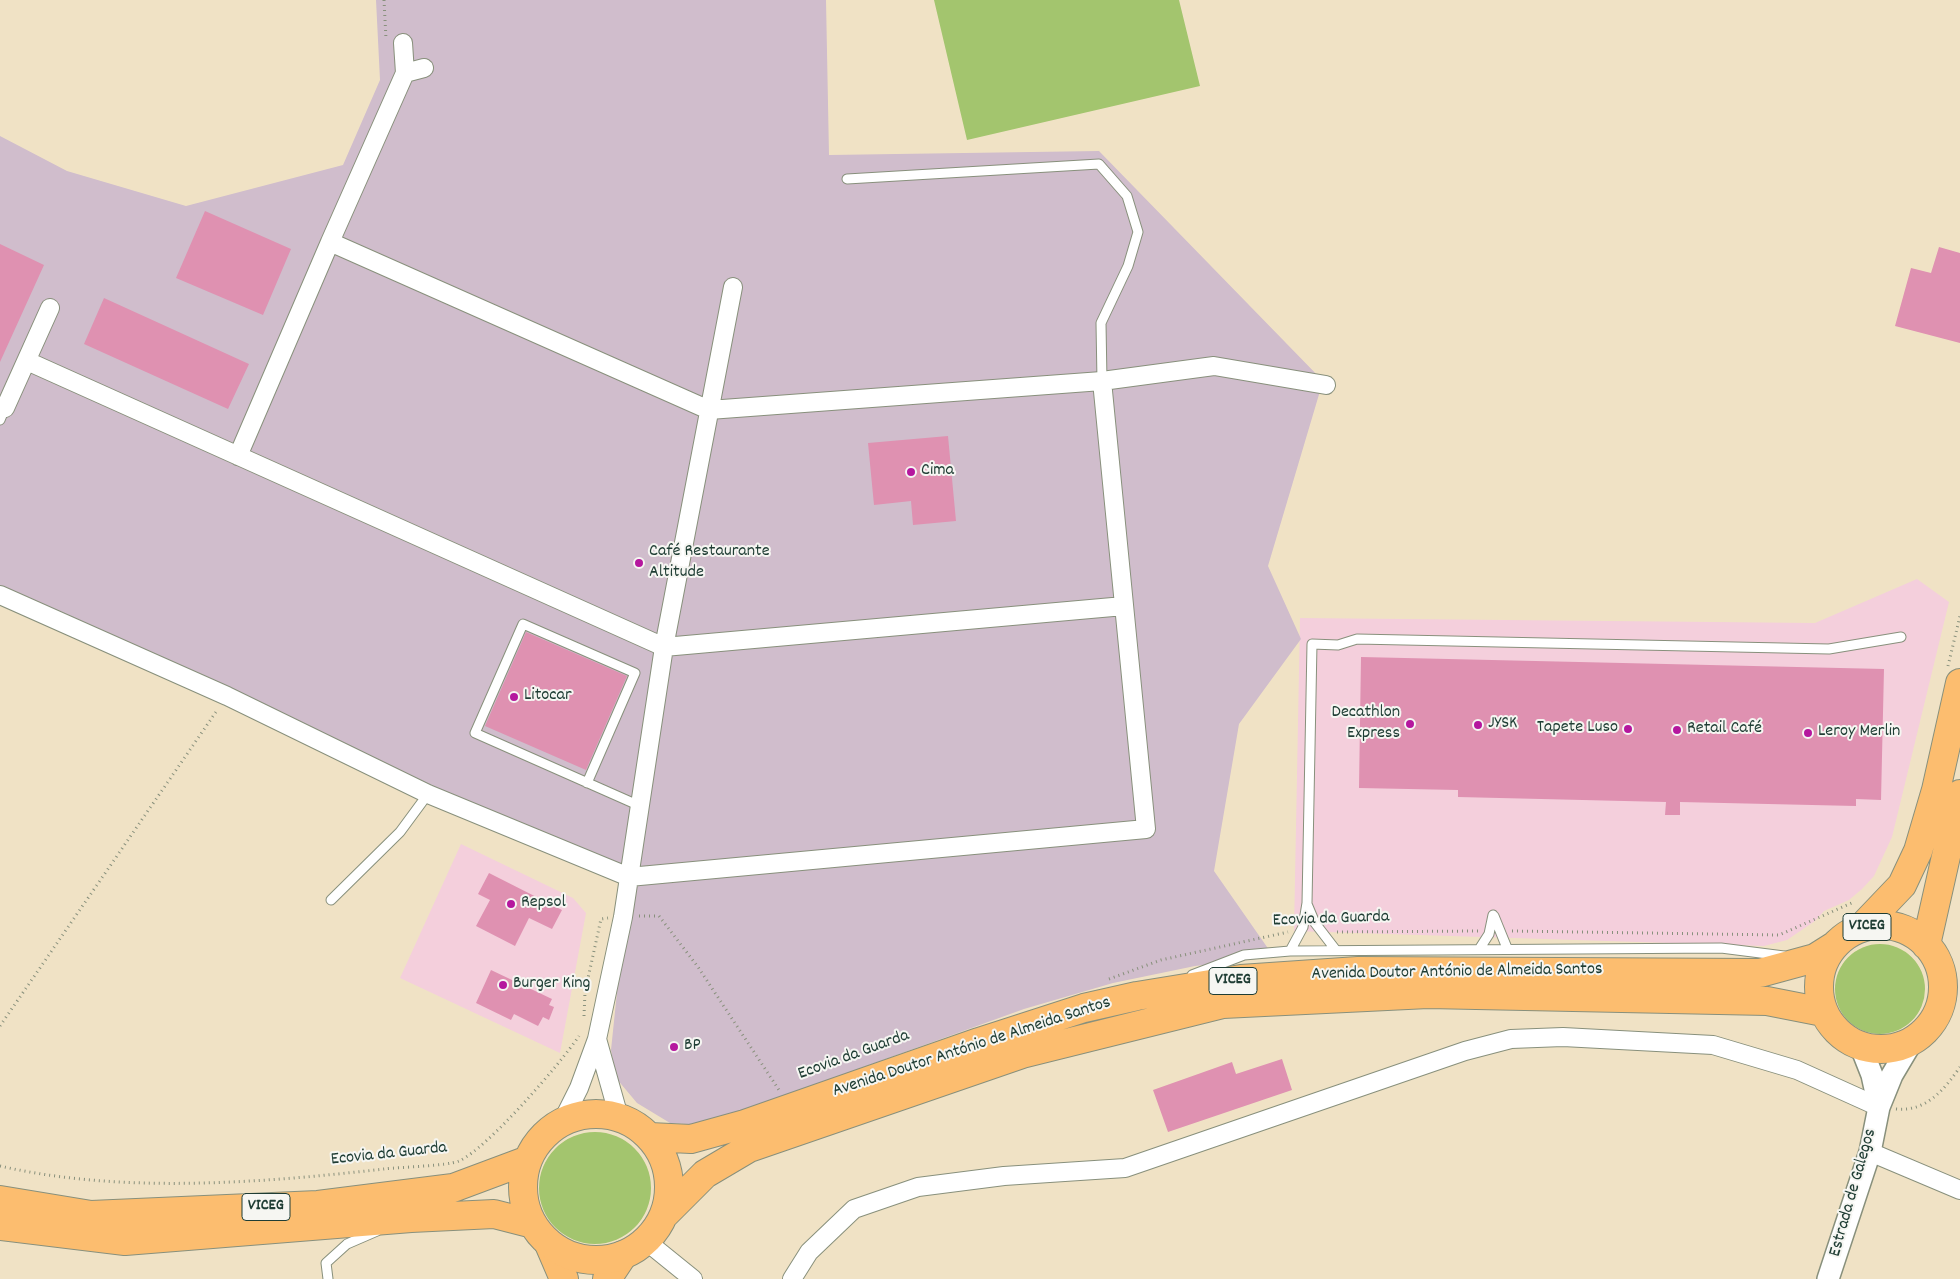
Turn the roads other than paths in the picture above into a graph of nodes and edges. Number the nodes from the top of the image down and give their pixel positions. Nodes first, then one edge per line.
1 (403, 43) dead end
2 (424, 68) dead end
3 (406, 73) junction
4 (847, 179) dead end
5 (330, 242) junction
6 (732, 287) dead end
7 (50, 308) dead end
8 (28, 362) junction
9 (1102, 380) junction
10 (1326, 385) dead end
11 (709, 410) junction
12 (3, 414) edge
13 (238, 456) junction
14 (0, 595) edge
15 (1124, 606) junction
16 (1901, 637) dead end
17 (664, 647) junction
18 (1960, 683) edge
19 (587, 783) junction
20 (428, 794) junction
21 (1960, 794) edge
22 (640, 806) junction
23 (629, 877) junction
24 (331, 900) dead end
25 (1307, 903) junction
26 (1493, 915) dead end
27 (1861, 928) junction
28 (1494, 931) junction
29 (1926, 945) junction
30 (1480, 948) junction
31 (1507, 948) junction
32 (1335, 949) junction
33 (1290, 951) junction
34 (1824, 952) junction
35 (1138, 996) junction
36 (1823, 1012) junction
37 (590, 1035) junction
38 (1911, 1042) junction
39 (1861, 1047) junction
40 (1878, 1107) junction
41 (619, 1118) junction
42 (562, 1122) junction
43 (650, 1137) junction
44 (1870, 1152) junction
45 (528, 1160) junction
46 (1960, 1190) edge
47 (0, 1200) edge
48 (665, 1214) junction
49 (411, 1218) junction
50 (0, 1226) edge
51 (541, 1234) junction
52 (635, 1248) junction
53 (328, 1279) edge
54 (564, 1279) edge
55 (607, 1279) edge
56 (693, 1279) edge
57 (792, 1279) edge
58 (1828, 1279) edge

1 - 3 street
2 - 3 street
3 - 5 street
4 - 9 lane
5 - 11 street
5 - 13 street
6 - 11 street
7 - 8 street
8 - 12 street
8 - 13 street
9 - 10 street
9 - 11 street
9 - 15 street
11 - 17 street
13 - 17 street
14 - 20 street
15 - 17 street
15 - 23 street
16 - 25 lane
17 - 22 street
18 - 27 main road, Avenida Doutor António de Almeida Santos / VICEG
19 - 19 lane
19 - 22 lane
20 - 23 street
20 - 24 lane
21 - 29 main road
22 - 23 street
23 - 37 street
25 - 32 lane
25 - 33 lane
26 - 28 lane
27 - 29 main road, Avenida Doutor António de Almeida Santos / VICEG
27 - 34 main road, Avenida Doutor António de Almeida Santos / VICEG
28 - 30 lane
28 - 31 lane
29 - 38 main road, Avenida Doutor António de Almeida Santos / VICEG
30 - 31 lane
30 - 32 lane
31 - 34 lane
32 - 33 lane
33 - 35 lane
34 - 35 main road, Avenida Doutor António de Almeida Santos / VICEG
34 - 36 main road, Avenida Doutor António de Almeida Santos / VICEG
35 - 43 main road, Avenida Doutor António de Almeida Santos / VICEG
36 - 39 main road, Avenida Doutor António de Almeida Santos / VICEG
36 - 48 main road, Avenida Doutor António de Almeida Santos / VICEG
37 - 41 street
37 - 42 street
38 - 39 main road, Avenida Doutor António de Almeida Santos / VICEG
38 - 40 street, Estrada de Galegos
39 - 40 street, Estrada de Galegos
40 - 44 street, Estrada de Galegos
40 - 57 street
41 - 42 main road
41 - 43 main road
42 - 45 main road
43 - 48 main road
44 - 46 street
44 - 58 street, Estrada de Galegos
45 - 47 main road, VICEG
45 - 51 main road
48 - 52 main road
49 - 50 main road, VICEG
49 - 51 main road, VICEG
49 - 53 lane
51 - 52 main road
51 - 54 main road
52 - 55 main road
52 - 56 street

